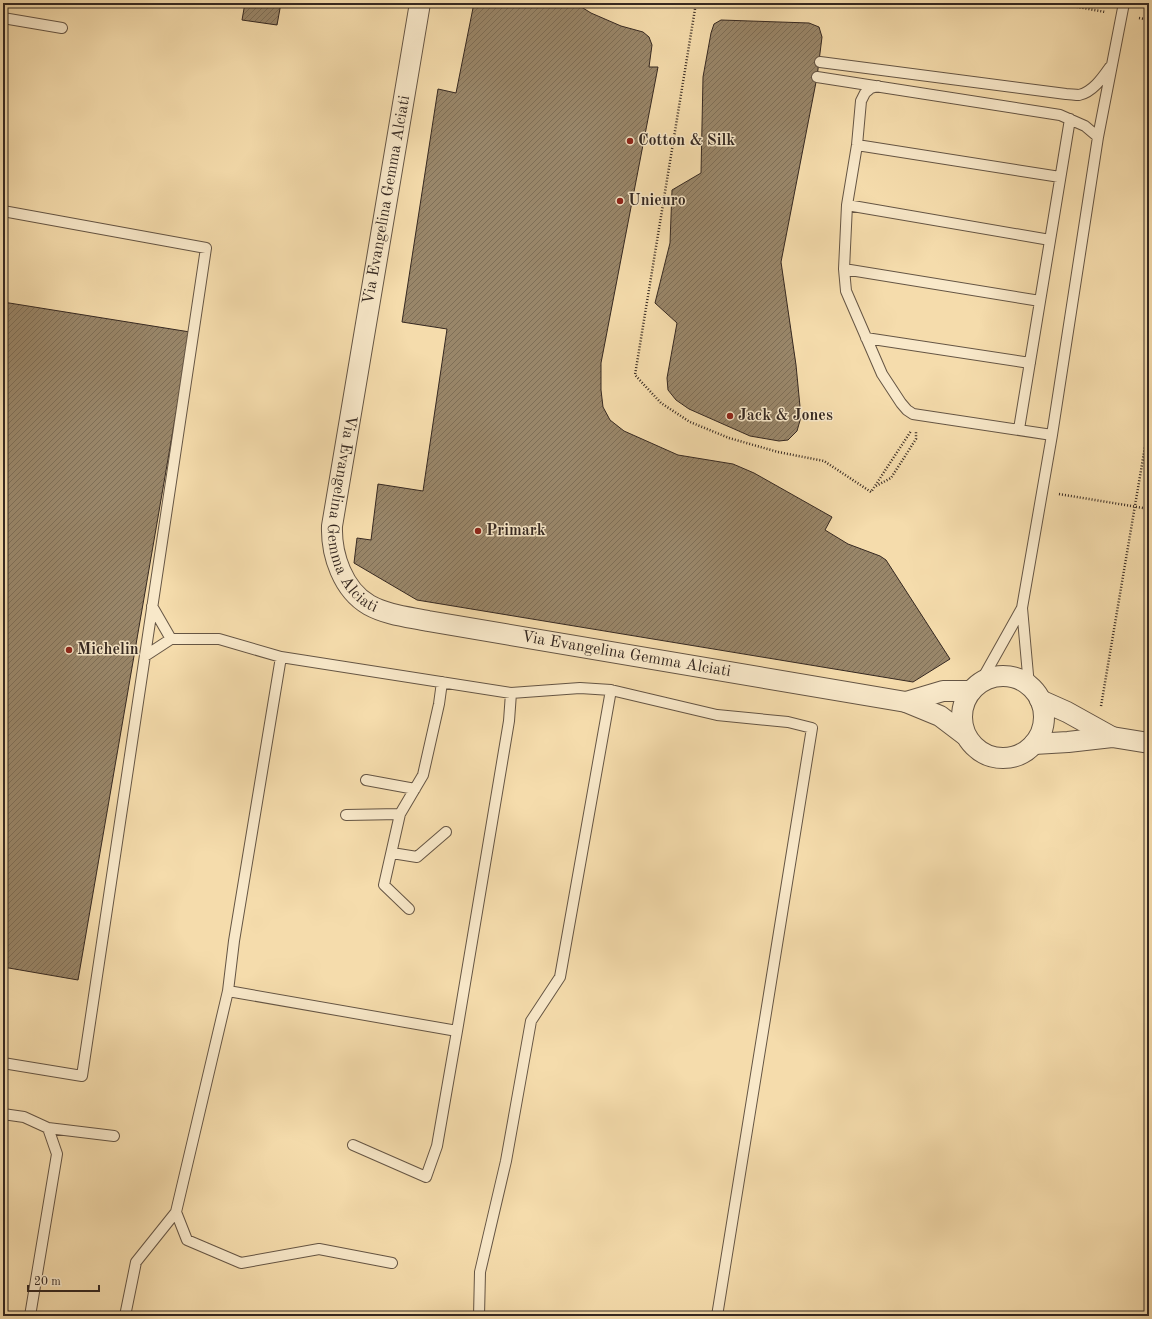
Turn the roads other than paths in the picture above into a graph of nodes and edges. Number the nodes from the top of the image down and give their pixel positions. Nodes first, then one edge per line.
1 (420, 3) edge
2 (1124, 3) edge
3 (3, 18) edge
4 (62, 28) dead end
5 (820, 62) dead end
6 (1112, 63) junction
7 (817, 77) dead end
8 (878, 86) junction
9 (1070, 120) junction
10 (1098, 137) junction
11 (857, 145) junction
12 (1060, 177) junction
13 (847, 205) junction
14 (3, 211) edge
15 (1050, 240) junction
16 (844, 269) junction
17 (1040, 301) junction
18 (866, 338) junction
19 (1030, 363) junction
20 (1020, 429) junction
21 (1052, 435) junction
22 (152, 606) junction
23 (1022, 608) junction
24 (171, 639) junction
25 (144, 656) junction
26 (281, 657) junction
27 (442, 682) junction
28 (976, 687) junction
29 (611, 690) junction
30 (511, 693) junction
31 (1034, 693) junction
32 (906, 702) junction
33 (1104, 733) junction
34 (965, 735) junction
35 (1149, 743) edge
36 (1034, 744) junction
37 (366, 780) dead end
38 (415, 789) junction
39 (400, 814) junction
40 (346, 815) dead end
41 (446, 832) dead end
42 (392, 853) junction
43 (409, 909) dead end
44 (228, 990) junction
45 (456, 1031) junction
46 (3, 1063) edge
47 (3, 1114) edge
48 (48, 1128) junction
49 (114, 1136) dead end
50 (353, 1145) dead end
51 (176, 1212) junction
52 (392, 1263) dead end
53 (30, 1316) edge
54 (125, 1316) edge
55 (479, 1316) edge
56 (717, 1316) edge

1 - 32 street, Via Evangelina Gemma Alciati
2 - 6 lane
3 - 4 lane
5 - 6 lane
6 - 10 lane
7 - 8 lane
8 - 9 lane
8 - 11 lane
9 - 10 lane
9 - 12 lane
10 - 21 lane
11 - 12 lane
11 - 13 lane
12 - 15 lane
13 - 15 lane
13 - 16 lane
14 - 22 lane
15 - 17 lane
16 - 17 lane
16 - 18 lane
17 - 19 lane
18 - 19 lane
18 - 20 lane
19 - 20 lane
20 - 21 lane
21 - 23 lane
22 - 24 lane
22 - 25 lane
23 - 28 lane
23 - 31 lane
24 - 25 lane
24 - 26 lane
25 - 46 lane
26 - 27 lane
26 - 44 lane
27 - 30 lane
27 - 38 lane
28 - 31 street
28 - 32 street, Via Evangelina Gemma Alciati
28 - 34 street
29 - 30 lane
29 - 55 lane
29 - 56 lane
30 - 45 lane
31 - 33 street
31 - 36 street
32 - 34 street, Via Evangelina Gemma Alciati
33 - 35 street
33 - 36 street
34 - 36 street
37 - 38 lane
38 - 39 lane
39 - 40 lane
39 - 42 lane
41 - 42 lane
42 - 43 lane
44 - 45 lane
44 - 51 lane
45 - 50 lane
47 - 48 lane
48 - 49 lane
48 - 53 lane
51 - 52 lane
51 - 54 lane

